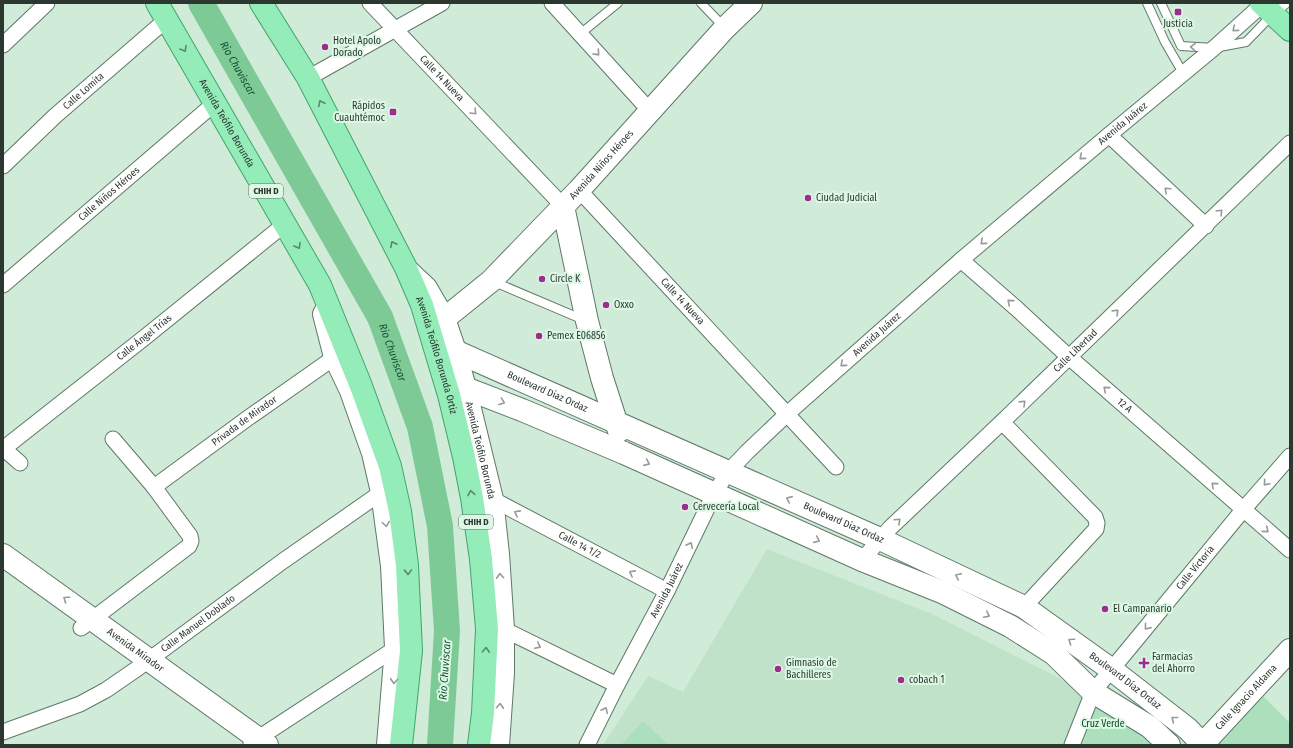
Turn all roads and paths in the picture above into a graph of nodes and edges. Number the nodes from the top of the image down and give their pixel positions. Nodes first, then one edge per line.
1 (47, 3) edge
2 (262, 3) edge
3 (370, 3) edge
4 (442, 3) edge
5 (552, 3) edge
6 (618, 3) edge
7 (702, 3) edge
8 (751, 3) edge
9 (1147, 3) edge
10 (1161, 3) edge
11 (1276, 9) edge
12 (162, 11) edge
13 (725, 28) junction
14 (395, 30) junction
15 (580, 34) junction
16 (3, 45) edge
17 (1214, 48) junction
18 (1183, 73) junction
19 (308, 78) junction
20 (215, 103) junction
21 (650, 110) junction
22 (1109, 135) junction
23 (1290, 143) edge
24 (3, 166) edge
25 (579, 190) junction
26 (563, 206) junction
27 (284, 224) junction
28 (1206, 226) junction
29 (961, 260) junction
30 (406, 268) junction
31 (491, 281) junction
32 (3, 285) edge
33 (320, 285) junction
34 (444, 319) junction
35 (587, 321) junction
36 (455, 350) junction
37 (336, 357) junction
38 (1069, 357) junction
39 (465, 388) junction
40 (787, 414) junction
41 (616, 422) junction
42 (1002, 422) junction
43 (114, 439) dead end
44 (3, 449) edge
45 (624, 452) junction
46 (1290, 456) edge
47 (20, 463) dead end
48 (836, 467) dead end
49 (728, 472) junction
50 (154, 488) junction
51 (382, 492) junction
52 (714, 494) junction
53 (492, 499) junction
54 (1243, 510) junction
55 (880, 539) junction
56 (1290, 550) edge
57 (3, 555) edge
58 (862, 560) junction
59 (3, 573) edge
60 (667, 591) junction
61 (1024, 607) junction
62 (87, 623) junction
63 (503, 629) junction
64 (396, 648) junction
65 (1290, 650) edge
66 (144, 664) junction
67 (1112, 670) junction
68 (617, 685) junction
69 (1093, 692) junction
70 (3, 732) edge
71 (255, 744) edge
72 (388, 745) edge
73 (401, 745) edge
74 (479, 745) edge
75 (498, 745) edge
76 (587, 745) edge
77 (1072, 745) edge
78 (1169, 745) edge
79 (1203, 745) edge

1 - 16 street
2 - 19 main road, Avenida Teófilo Borunda Ortiz / CHIH D
3 - 14 street, Calle 14 Nueva
4 - 14 street
5 - 15 street
6 - 15 lane
7 - 13 lane
8 - 13 main road, Avenida Niños Héroes
9 - 18 lane
17 -> 10 lane
11 -> 17 street, Avenida Juárez
11 - 17 lane
12 -> 20 main road, Avenida Teófilo Borunda / CHIH D
12 - 24 street, Calle Lomita
13 - 21 main road, Avenida Niños Héroes
14 - 19 street
14 -> 26 street, Calle 14 Nueva
15 -> 21 street
17 - 18 street, Avenida Juárez
18 - 22 street, Avenida Juárez
30 -> 19 main road, Avenida Teófilo Borunda Ortiz / CHIH D
20 - 27 main road, Avenida Teófilo Borunda / CHIH D
20 - 32 street, Calle Niños Héroes
21 - 25 main road, Avenida Niños Héroes
28 -> 22 street
22 -> 29 street, Avenida Juárez
28 -> 23 street, Calle Libertad
25 - 26 main road, Avenida Niños Héroes
25 - 40 street, Calle 14 Nueva
26 - 31 main road, Avenida Niños Héroes
26 - 35 main road
27 -> 33 main road, Avenida Teófilo Borunda / CHIH D
27 - 44 street, Calle Ángel Trías
38 -> 28 street, Calle Libertad
38 -> 29 street, 12 A
29 -> 40 street, Avenida Juárez
30 - 34 main road, Avenida Teófilo Borunda
74 -> 30 main road, Avenida Teófilo Borunda Ortiz / CHIH D
31 - 34 main road, Avenida Niños Héroes
31 - 35 lane
33 - 37 main road, Avenida Teófilo Borunda
33 -> 73 main road, Avenida Teófilo Borunda / CHIH D
34 - 36 main road, Avenida Teófilo Borunda
35 - 41 main road
36 - 39 main road, Avenida Teófilo Borunda
36 - 41 main road, Boulevard Díaz Ordaz
37 - 50 street, Privada de Mirador
37 - 51 main road, Avenida Teófilo Borunda
42 -> 38 street, Calle Libertad
54 -> 38 street, 12 A
39 -> 45 main road
39 - 53 main road, Avenida Teófilo Borunda
40 - 48 street, Calle 14 Nueva
40 - 49 street, Avenida Juárez
41 - 45 main road
41 - 49 main road, Boulevard Díaz Ordaz
55 -> 42 street, Calle Libertad
42 - 61 street
43 - 50 street
44 - 47 street
45 -> 52 main road
46 -> 54 street, Calle Victoria
49 - 52 street, Avenida Juárez
55 -> 49 main road, Boulevard Díaz Ordaz
50 - 62 street
51 -> 64 main road, Avenida Teófilo Borunda
51 - 66 street, Calle Manuel Doblado
52 -> 58 main road
60 -> 52 street, Avenida Juárez
60 -> 53 street, Calle 14 1/2
63 -> 53 main road, Avenida Teófilo Borunda
54 -> 56 street, 12 A
54 -> 67 street, Calle Victoria
55 - 58 street, Calle Libertad
61 -> 55 main road, Boulevard Díaz Ordaz
62 -> 57 main road, Avenida Mirador
58 -> 69 main road
59 - 62 main road, Avenida Mirador
60 - 68 street, Avenida Juárez
67 -> 61 main road, Boulevard Díaz Ordaz
62 - 66 main road, Avenida Mirador
63 -> 68 street
75 -> 63 main road, Avenida Teófilo Borunda
64 - 71 street
64 -> 72 main road, Avenida Teófilo Borunda
65 - 79 main road, Calle Ignacio Aldama
66 - 70 street, Calle Manuel Doblado
66 - 71 main road, Avenida Mirador
67 - 69 street, Calle Victoria
79 -> 67 main road, Boulevard Díaz Ordaz
76 -> 68 street, Avenida Juárez
69 - 77 street, Calle Victoria
69 - 78 main road

